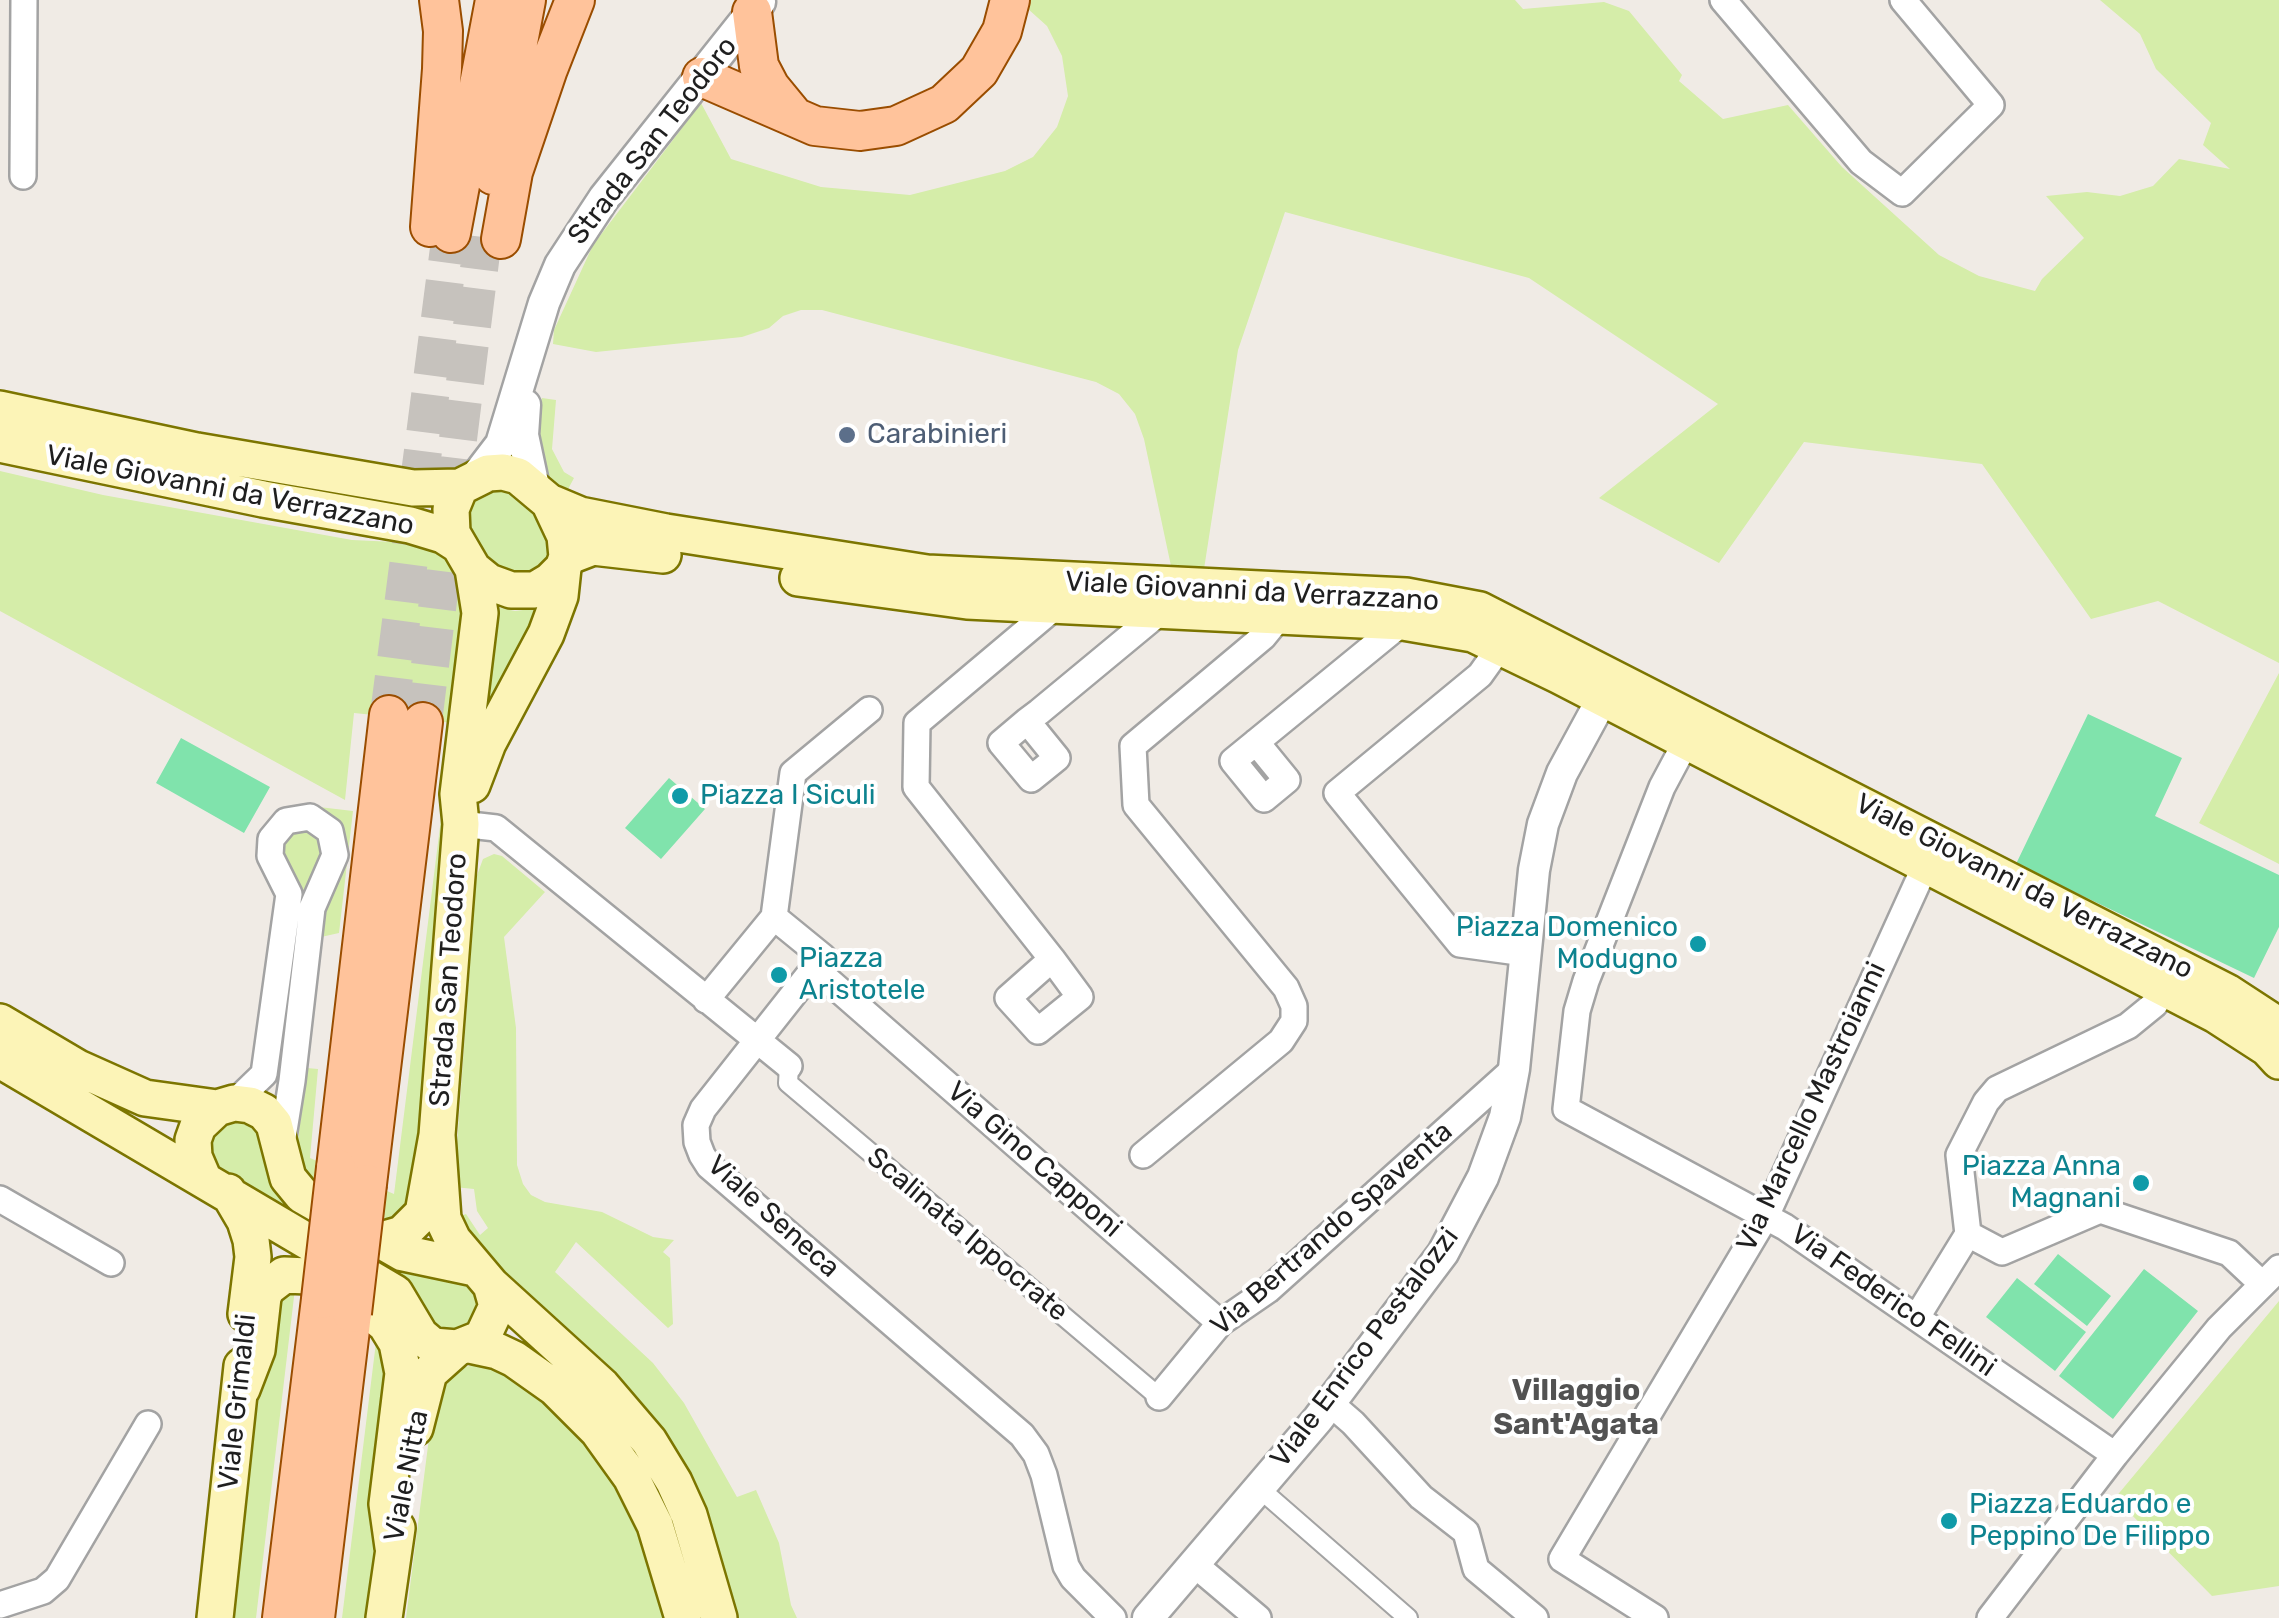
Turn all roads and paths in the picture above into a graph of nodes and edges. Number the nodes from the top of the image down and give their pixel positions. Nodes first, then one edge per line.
1 (24, 0) edge
2 (439, 0) edge
3 (495, 0) edge
4 (526, 0) edge
5 (575, 0) edge
6 (1010, 0) edge
7 (1723, 0) edge
8 (1903, 0) edge
9 (757, 6) edge
10 (702, 77) junction
11 (798, 120) junction
12 (23, 176) dead end
13 (466, 234) junction
14 (531, 342) junction
15 (0, 408) edge
16 (0, 444) edge
17 (468, 482) junction
18 (542, 494) junction
19 (465, 556) junction
20 (565, 562) junction
21 (1056, 606) junction
22 (1160, 611) junction
23 (1281, 616) junction
24 (1403, 622) junction
25 (1484, 631) junction
26 (1609, 688) junction
27 (869, 710) dead end
28 (1033, 717) dead end
29 (406, 718) tunnel mouth
30 (1261, 738) dead end
31 (1686, 742) junction
32 (460, 824) junction
33 (1931, 854) junction
34 (774, 917) junction
35 (1044, 950) dead end
36 (1525, 953) junction
37 (814, 968) junction
38 (2163, 989) junction
39 (706, 1000) junction
40 (0, 1022) edge
41 (2279, 1026) edge
42 (757, 1040) junction
43 (0, 1060) edge
44 (2279, 1061) edge
45 (789, 1066) joint
46 (1514, 1069) junction
47 (225, 1106) junction
48 (437, 1135) junction
49 (282, 1143) junction
50 (1143, 1155) dead end
51 (216, 1185) junction
52 (0, 1199) edge
53 (1766, 1216) junction
54 (1968, 1234) junction
55 (381, 1240) junction
56 (111, 1263) dead end
57 (482, 1276) junction
58 (2271, 1276) edge
59 (337, 1306) junction
60 (1916, 1317) junction
61 (1220, 1323) junction
62 (463, 1347) junction
63 (242, 1389) junction
64 (1159, 1397) joint
65 (1330, 1404) junction
66 (148, 1424) dead end
67 (2114, 1455) junction
68 (1259, 1488) junction
69 (393, 1547) junction
70 (1194, 1564) junction
71 (0, 1605) edge
72 (212, 1611) edge
73 (282, 1618) edge
74 (315, 1618) edge
75 (384, 1618) edge
76 (683, 1618) edge
77 (719, 1618) edge
78 (1113, 1618) edge
79 (1148, 1618) edge
80 (1258, 1618) edge
81 (1408, 1618) edge
82 (1535, 1618) edge
83 (1655, 1618) edge
84 (1990, 1618) edge

1 - 12 street
2 - 13 main road
3 - 13 main road
4 - 13 main road
5 - 13 main road
6 - 11 main road
7 - 8 street
9 - 10 street, Strada San Teodoro
9 - 11 main road
10 - 11 main road
10 - 14 street, Strada San Teodoro
14 - 17 street, Strada San Teodoro
14 - 18 street, Strada San Teodoro
15 - 17 main road
16 - 19 main road, Viale Giovanni da Verrazzano
17 - 18 main road
17 - 19 main road
18 - 20 main road
18 - 25 main road, Viale Giovanni da Verrazzano
19 - 20 main road
19 - 32 main road, Strada San Teodoro
20 - 21 main road, Viale Giovanni da Verrazzano
20 - 32 main road, Strada San Teodoro
21 - 22 main road, Viale Giovanni da Verrazzano
21 - 35 street
22 - 23 main road, Viale Giovanni da Verrazzano
22 - 28 street
23 - 24 main road, Viale Giovanni da Verrazzano
23 - 50 street
24 - 25 main road, Viale Giovanni da Verrazzano
24 - 30 street
25 - 26 main road, Viale Giovanni da Verrazzano
25 - 36 street
26 - 31 main road, Viale Giovanni da Verrazzano
26 - 33 main road, Viale Giovanni da Verrazzano
26 - 36 street, Viale Enrico Pestalozzi
27 - 34 street
29 - 59 main road, bridge
31 - 33 main road, Viale Giovanni da Verrazzano
31 - 53 street, Via Federico Fellini
32 - 39 street
32 - 48 main road, Strada San Teodoro
33 - 38 main road, Viale Giovanni da Verrazzano
33 - 41 main road, Viale Giovanni da Verrazzano
33 - 53 street, Via Marcello Mastroianni
34 - 37 street, Via Gino Capponi
34 - 39 street
36 - 46 street, Viale Enrico Pestalozzi
37 - 42 street
37 - 61 street, Via Gino Capponi
38 - 44 main road, Viale Giovanni da Verrazzano
38 - 54 street
39 - 42 street
40 - 47 main road
42 - 45 street
42 - 78 street, Viale Seneca
43 - 51 main road
45 - 64 street, Scalinata Ippocrate
46 - 61 street, Via Bertrando Spaventa
46 - 65 street, Viale Enrico Pestalozzi
47 - 49 main road
47 - 49 street
47 - 51 main road, Viale Grimaldi
48 - 55 main road
48 - 57 main road
49 - 55 main road
51 - 62 main road
51 - 63 main road, Viale Grimaldi
52 - 56 street
53 - 60 street, Via Federico Fellini
53 - 83 street, Via Marcello Mastroianni
54 - 58 street
54 - 60 street
55 - 57 main road
57 - 62 main road, Viale Nitta
57 - 77 main road
58 - 67 street
59 - 73 main road
59 - 74 main road
60 - 67 street, Via Federico Fellini
61 - 64 street, Via Bertrando Spaventa
62 - 69 main road, Viale Nitta
62 - 76 main road
63 - 69 main road
63 - 72 main road, Viale Grimaldi
65 - 68 street, Viale Enrico Pestalozzi
65 - 82 street
66 - 71 street
67 - 84 street
68 - 70 street, Viale Enrico Pestalozzi
68 - 81 street
69 - 75 main road, Viale Nitta
70 - 79 street, Viale Enrico Pestalozzi
70 - 80 street

